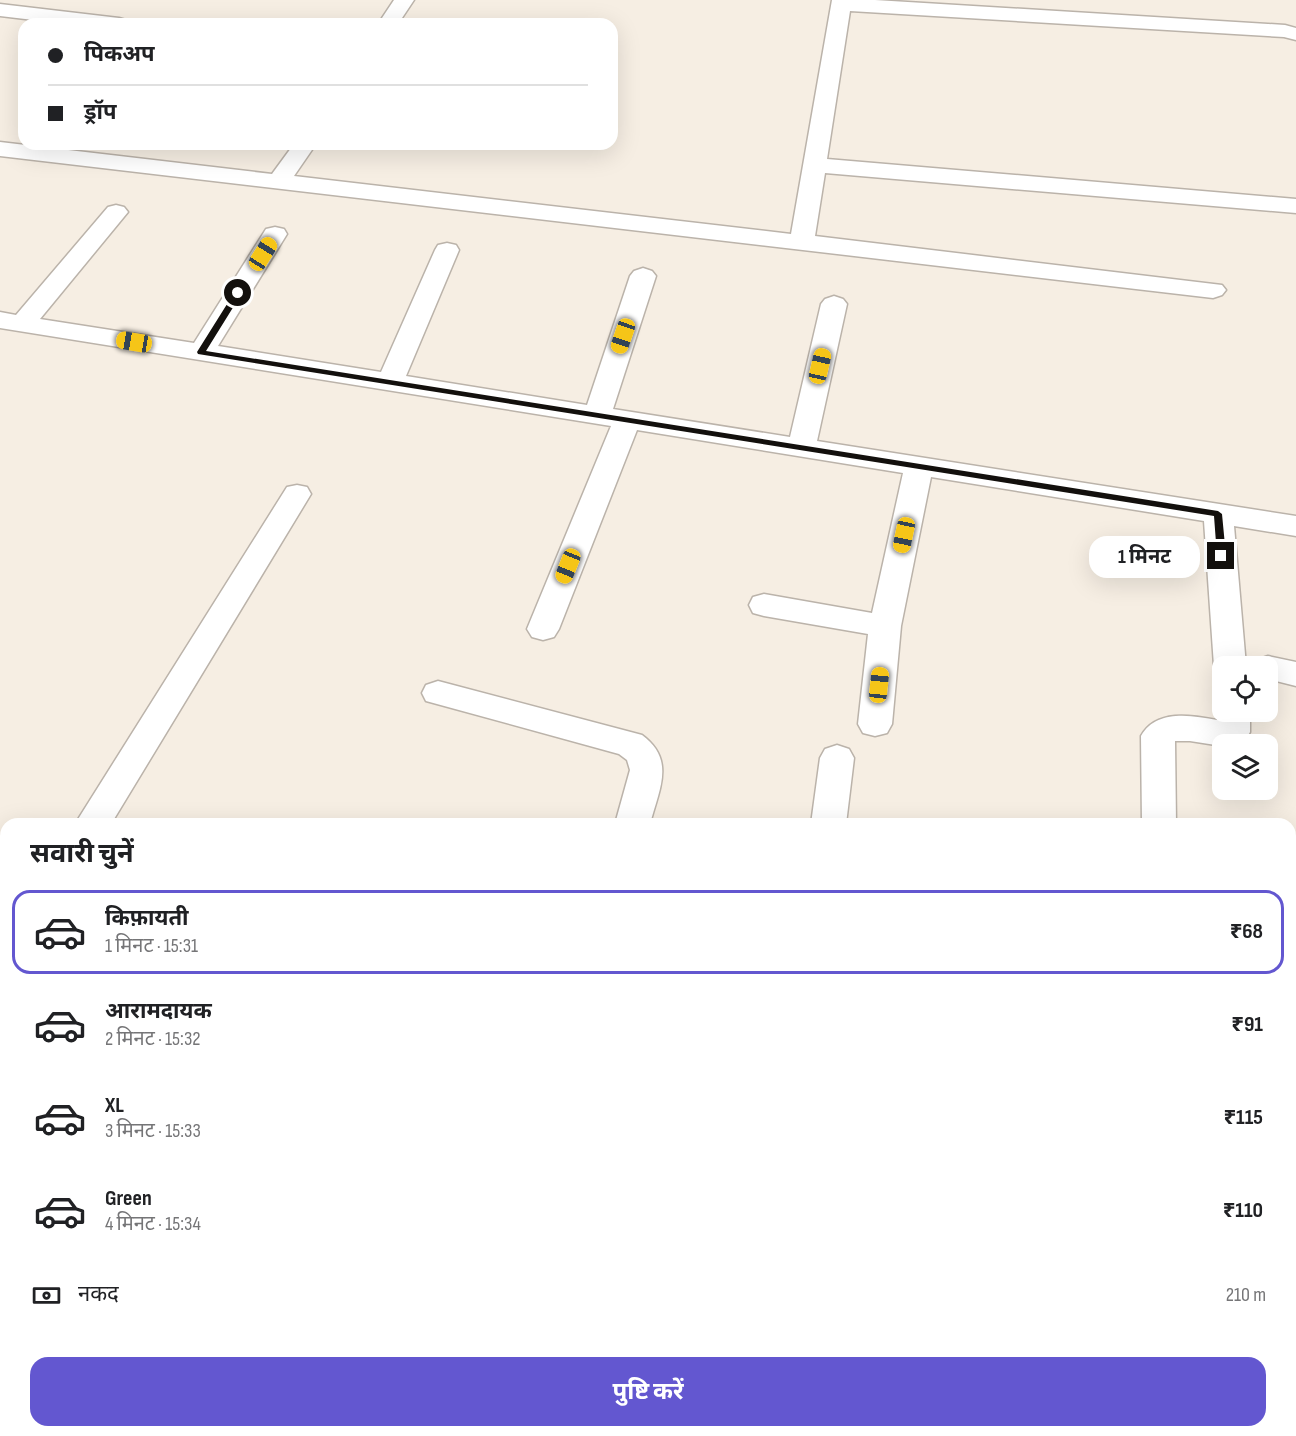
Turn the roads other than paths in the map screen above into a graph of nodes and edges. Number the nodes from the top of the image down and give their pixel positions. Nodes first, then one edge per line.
1 (404, 0) edge
2 (842, 2) edge
3 (0, 10) edge
4 (67, 18) edge
5 (392, 18) edge
6 (1296, 33) edge
7 (0, 149) edge
8 (301, 150) edge
9 (814, 165) junction
10 (278, 182) junction
11 (1296, 206) edge
12 (116, 212) dead end
13 (275, 234) dead end
14 (802, 242) junction
15 (447, 250) dead end
16 (643, 276) dead end
17 (1214, 290) dead end
18 (834, 304) dead end
19 (11, 322) edge
20 (201, 352) junction
21 (390, 383) junction
22 (597, 416) junction
23 (627, 421) junction
24 (801, 448) junction
25 (919, 467) junction
26 (297, 494) dead end
27 (1218, 514) junction
28 (1296, 526) edge
29 (764, 605) dead end
30 (885, 626) junction
31 (543, 629) dead end
32 (1238, 656) edge
33 (1278, 670) edge
34 (1296, 674) edge
35 (438, 693) dead end
36 (1233, 722) edge
37 (875, 724) dead end
38 (837, 758) dead end
39 (96, 818) edge
40 (634, 818) edge
41 (829, 818) edge
42 (1159, 818) edge

1 - 5 street
2 - 6 street
2 - 9 street
3 - 4 street
7 - 10 street
8 - 10 street
9 - 11 street
9 - 14 street
10 - 14 street
12 - 19 street
13 - 20 street
14 - 17 street
15 - 21 street
16 - 22 street
18 - 24 street
19 - 20 street
20 - 21 street
21 - 22 street
22 - 23 street
23 - 24 street
23 - 31 street
24 - 25 street
25 - 27 street
25 - 30 street
26 - 39 street
27 - 28 street
27 - 32 street
29 - 30 street
30 - 37 street
33 - 34 street
35 - 40 street
36 - 42 street
38 - 41 street

